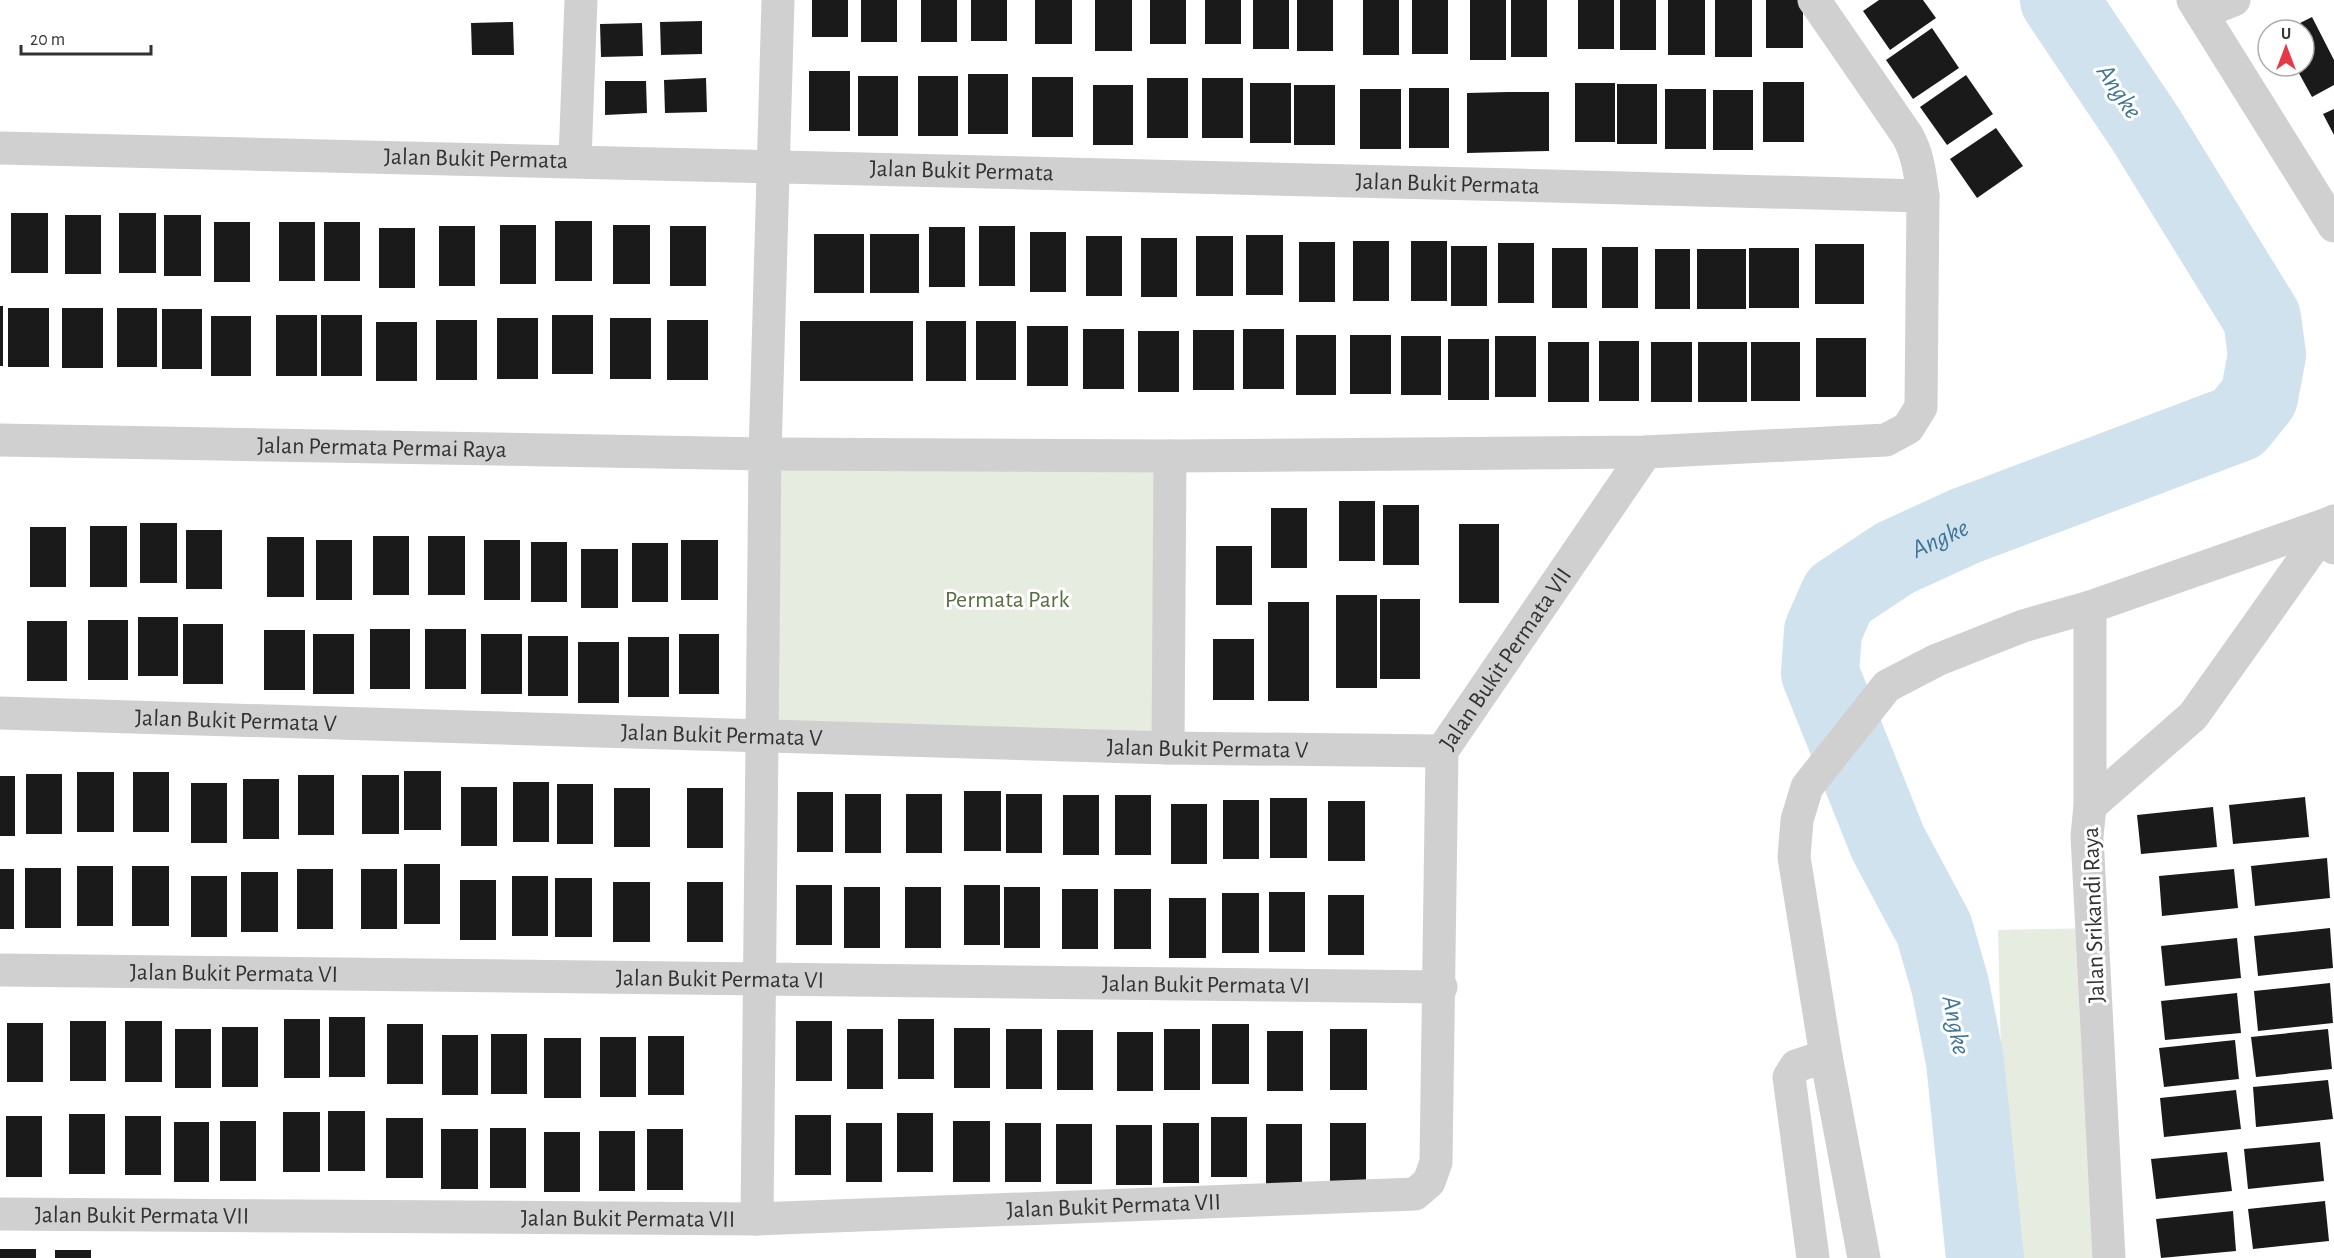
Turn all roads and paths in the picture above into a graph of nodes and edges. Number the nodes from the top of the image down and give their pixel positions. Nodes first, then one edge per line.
1 (581, 0) edge
2 (778, 0) edge
3 (1814, 0) edge
4 (2234, 0) edge
5 (2197, 6) edge
6 (0, 148) edge
7 (575, 159) junction
8 (774, 167) junction
9 (1923, 196) junction
10 (2334, 226) edge
11 (0, 440) edge
12 (1646, 452) junction
13 (765, 454) junction
14 (1170, 456) junction
15 (2333, 531) edge
16 (2090, 607) junction
17 (0, 713) edge
18 (763, 737) junction
19 (1168, 748) junction
20 (1442, 751) junction
21 (2090, 806) junction
22 (0, 970) edge
23 (758, 979) junction
24 (1441, 987) junction
25 (1826, 1056) junction
26 (0, 1214) edge
27 (757, 1219) junction
28 (1813, 1258) edge
29 (1864, 1258) edge
30 (2109, 1258) edge

1 - 7 street
2 - 8 street
3 - 9 street, Jalan Permata Permai Raya
4 - 5 street
5 - 10 street
6 - 7 street, Jalan Bukit Permata
7 - 8 street, Jalan Bukit Permata
8 - 9 street, Jalan Bukit Permata
8 - 13 street
9 - 12 street, Jalan Permata Permai Raya
11 - 13 street, Jalan Permata Permai Raya
12 - 14 street, Jalan Permata Permai Raya
12 - 20 street, Jalan Bukit Permata VII
13 - 14 street, Jalan Permata Permai Raya
13 - 18 street
14 - 19 street
15 - 16 street
15 - 21 street, Jalan Srikandi Raya
16 - 21 street
16 - 25 street
17 - 18 street, Jalan Bukit Permata V
18 - 19 street, Jalan Bukit Permata V
18 - 23 street
19 - 20 street, Jalan Bukit Permata V
20 - 24 street, Jalan Bukit Permata VII
21 - 30 street, Jalan Srikandi Raya
22 - 23 street, Jalan Bukit Permata VI
23 - 24 street, Jalan Bukit Permata VI
23 - 27 street
24 - 27 street, Jalan Bukit Permata VII
25 - 28 street
25 - 29 street
26 - 27 street, Jalan Bukit Permata VII

